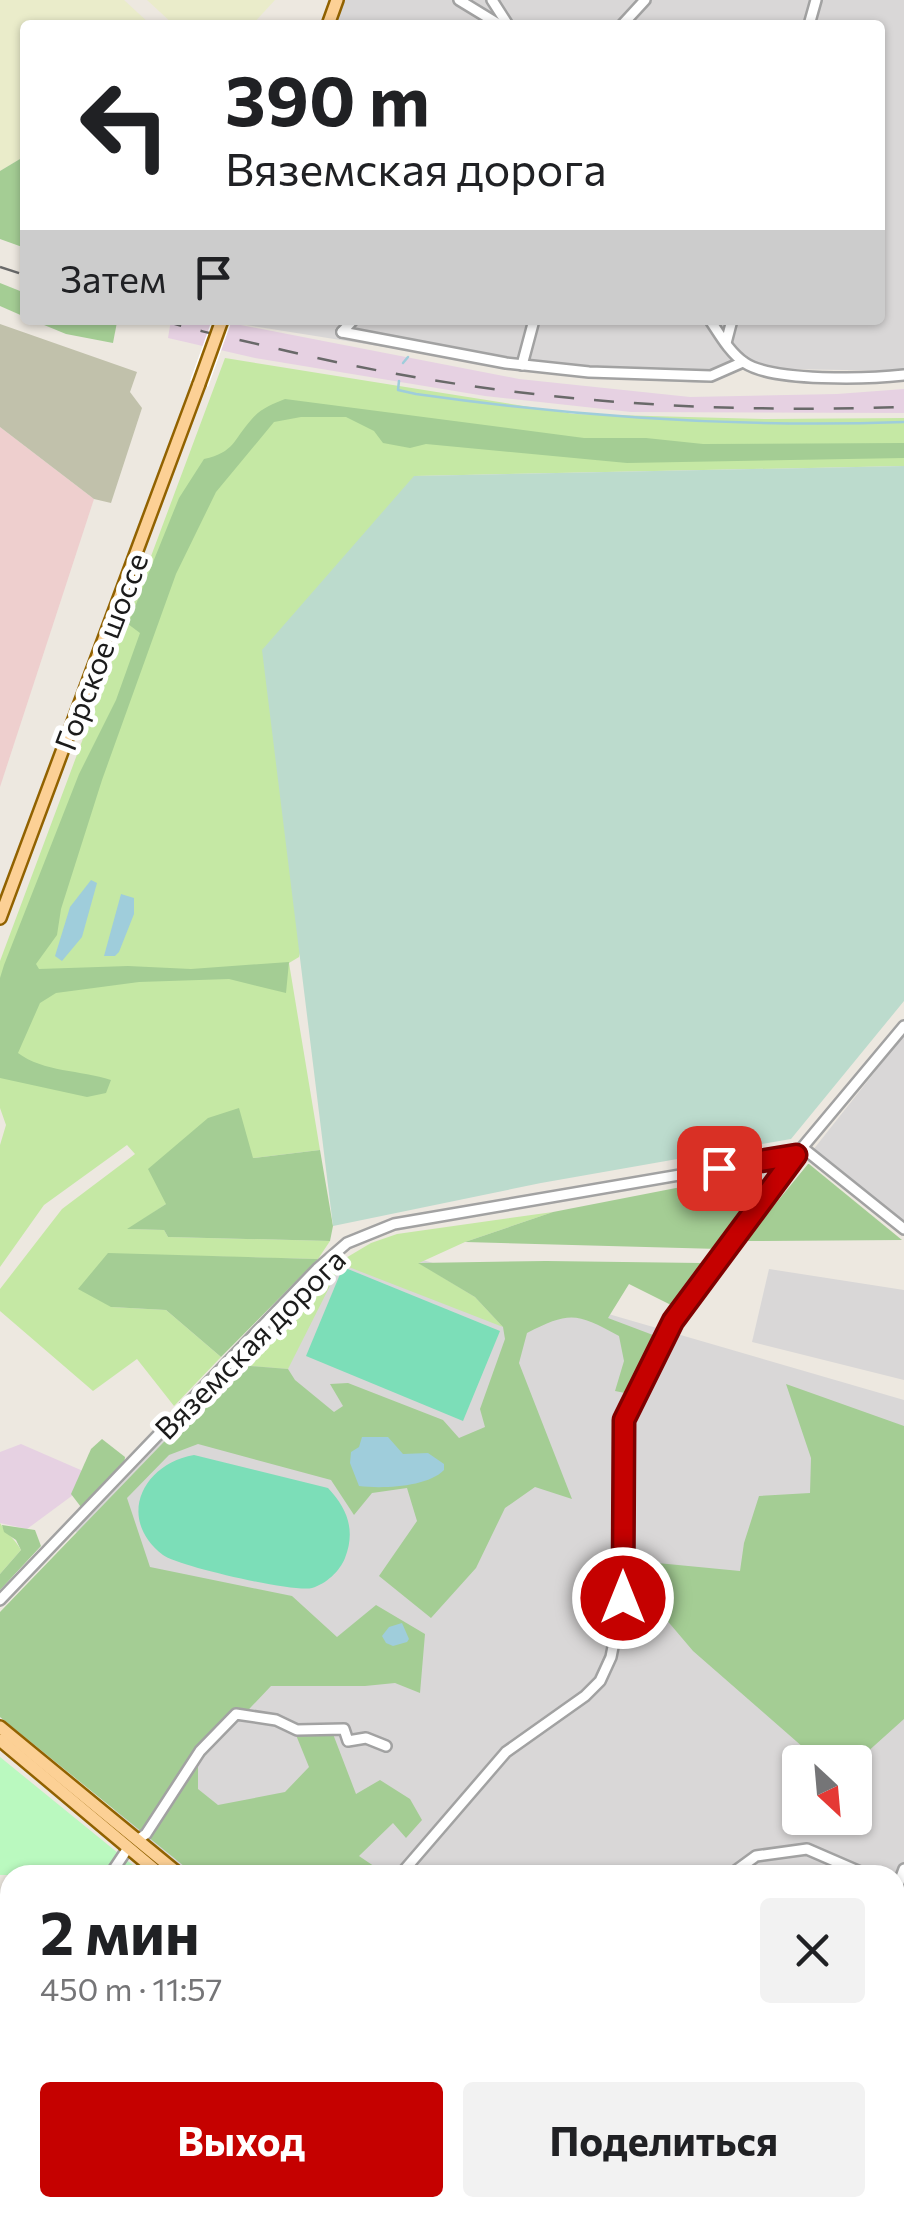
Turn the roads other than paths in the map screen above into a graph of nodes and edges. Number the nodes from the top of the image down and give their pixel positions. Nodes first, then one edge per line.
1 (341, 0) edge
2 (459, 0) edge
3 (492, 0) edge
4 (510, 0) edge
5 (645, 0) edge
6 (499, 11) junction
7 (330, 19) edge
8 (492, 20) edge
9 (505, 20) edge
10 (627, 20) edge
11 (220, 325) edge
12 (348, 325) edge
13 (533, 325) edge
14 (713, 325) edge
15 (731, 325) edge
16 (726, 343) junction
17 (743, 362) junction
18 (522, 364) junction
19 (904, 375) edge
20 (0, 918) edge
21 (904, 1026) edge
22 (800, 1152) junction
23 (904, 1229) edge
24 (0, 1600) edge
25 (0, 1727) edge
26 (0, 1740) edge
27 (386, 1746) dead end
28 (133, 1844) junction
29 (117, 1865) edge
30 (152, 1865) edge
31 (165, 1865) edge
32 (409, 1865) edge
33 (744, 1865) edge
34 (844, 1865) edge

1 - 7 main road
2 - 8 street
3 - 6 street
4 - 6 street
5 - 10 street
6 - 9 street
11 - 20 main road, Горское шоссе, bridge
12 - 18 street
13 - 18 street
14 - 16 street
15 - 16 street
16 - 17 street
17 - 18 street
17 - 19 street
21 - 22 street
22 - 23 street
22 - 24 street, Вяземская дорога
22 - 32 street
25 - 28 main road
26 - 28 main road
27 - 28 street
28 - 29 street
28 - 30 main road
28 - 31 main road
33 - 34 street

